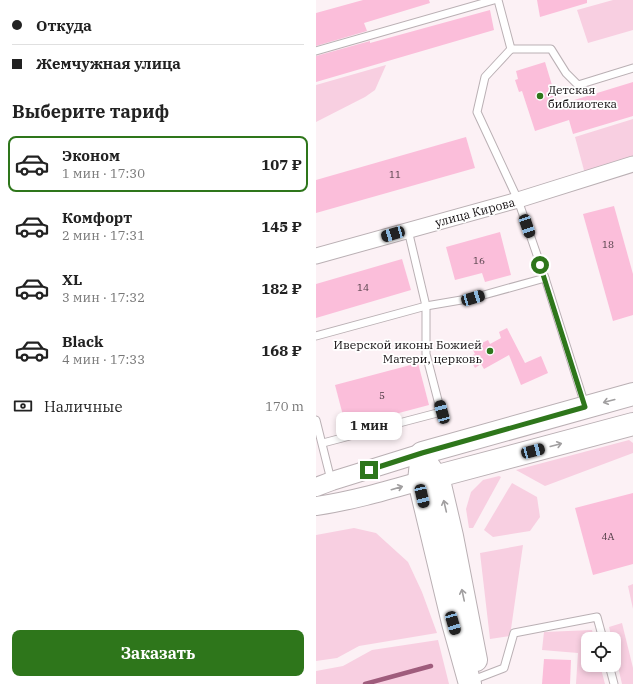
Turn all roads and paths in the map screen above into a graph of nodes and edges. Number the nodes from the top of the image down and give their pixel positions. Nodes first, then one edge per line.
1 (494, 0) edge
2 (498, 0) edge
3 (511, 49) junction
4 (316, 51) edge
5 (633, 68) edge
6 (633, 164) edge
7 (518, 200) junction
8 (408, 230) junction
9 (316, 256) edge
10 (545, 278) junction
11 (426, 306) junction
12 (316, 336) edge
13 (633, 394) edge
14 (585, 407) junction
15 (316, 420) edge
16 (633, 424) edge
17 (484, 436) junction
18 (323, 443) junction
19 (422, 453) junction
20 (489, 464) junction
21 (428, 479) junction
22 (324, 484) edge
23 (316, 506) edge
24 (601, 632) edge
25 (611, 672) edge
26 (476, 682) edge
27 (614, 684) edge

1 - 4 lane
2 - 3 lane
3 - 5 lane
3 - 7 lane
6 - 7 street, улица Кирова
7 - 8 street, улица Кирова
7 - 10 lane
8 - 9 street, улица Кирова
8 - 11 lane
10 - 11 lane
10 - 14 lane
11 - 12 lane
11 - 18 lane
13 -> 14 main road
14 - 17 main road
15 - 18 lane
20 -> 16 main road
17 - 19 main road
17 - 20 main road
18 - 22 lane
19 - 21 main road
19 - 22 street
20 - 21 main road
23 -> 21 street
21 - 26 main road
24 - 26 lane
25 - 27 lane

